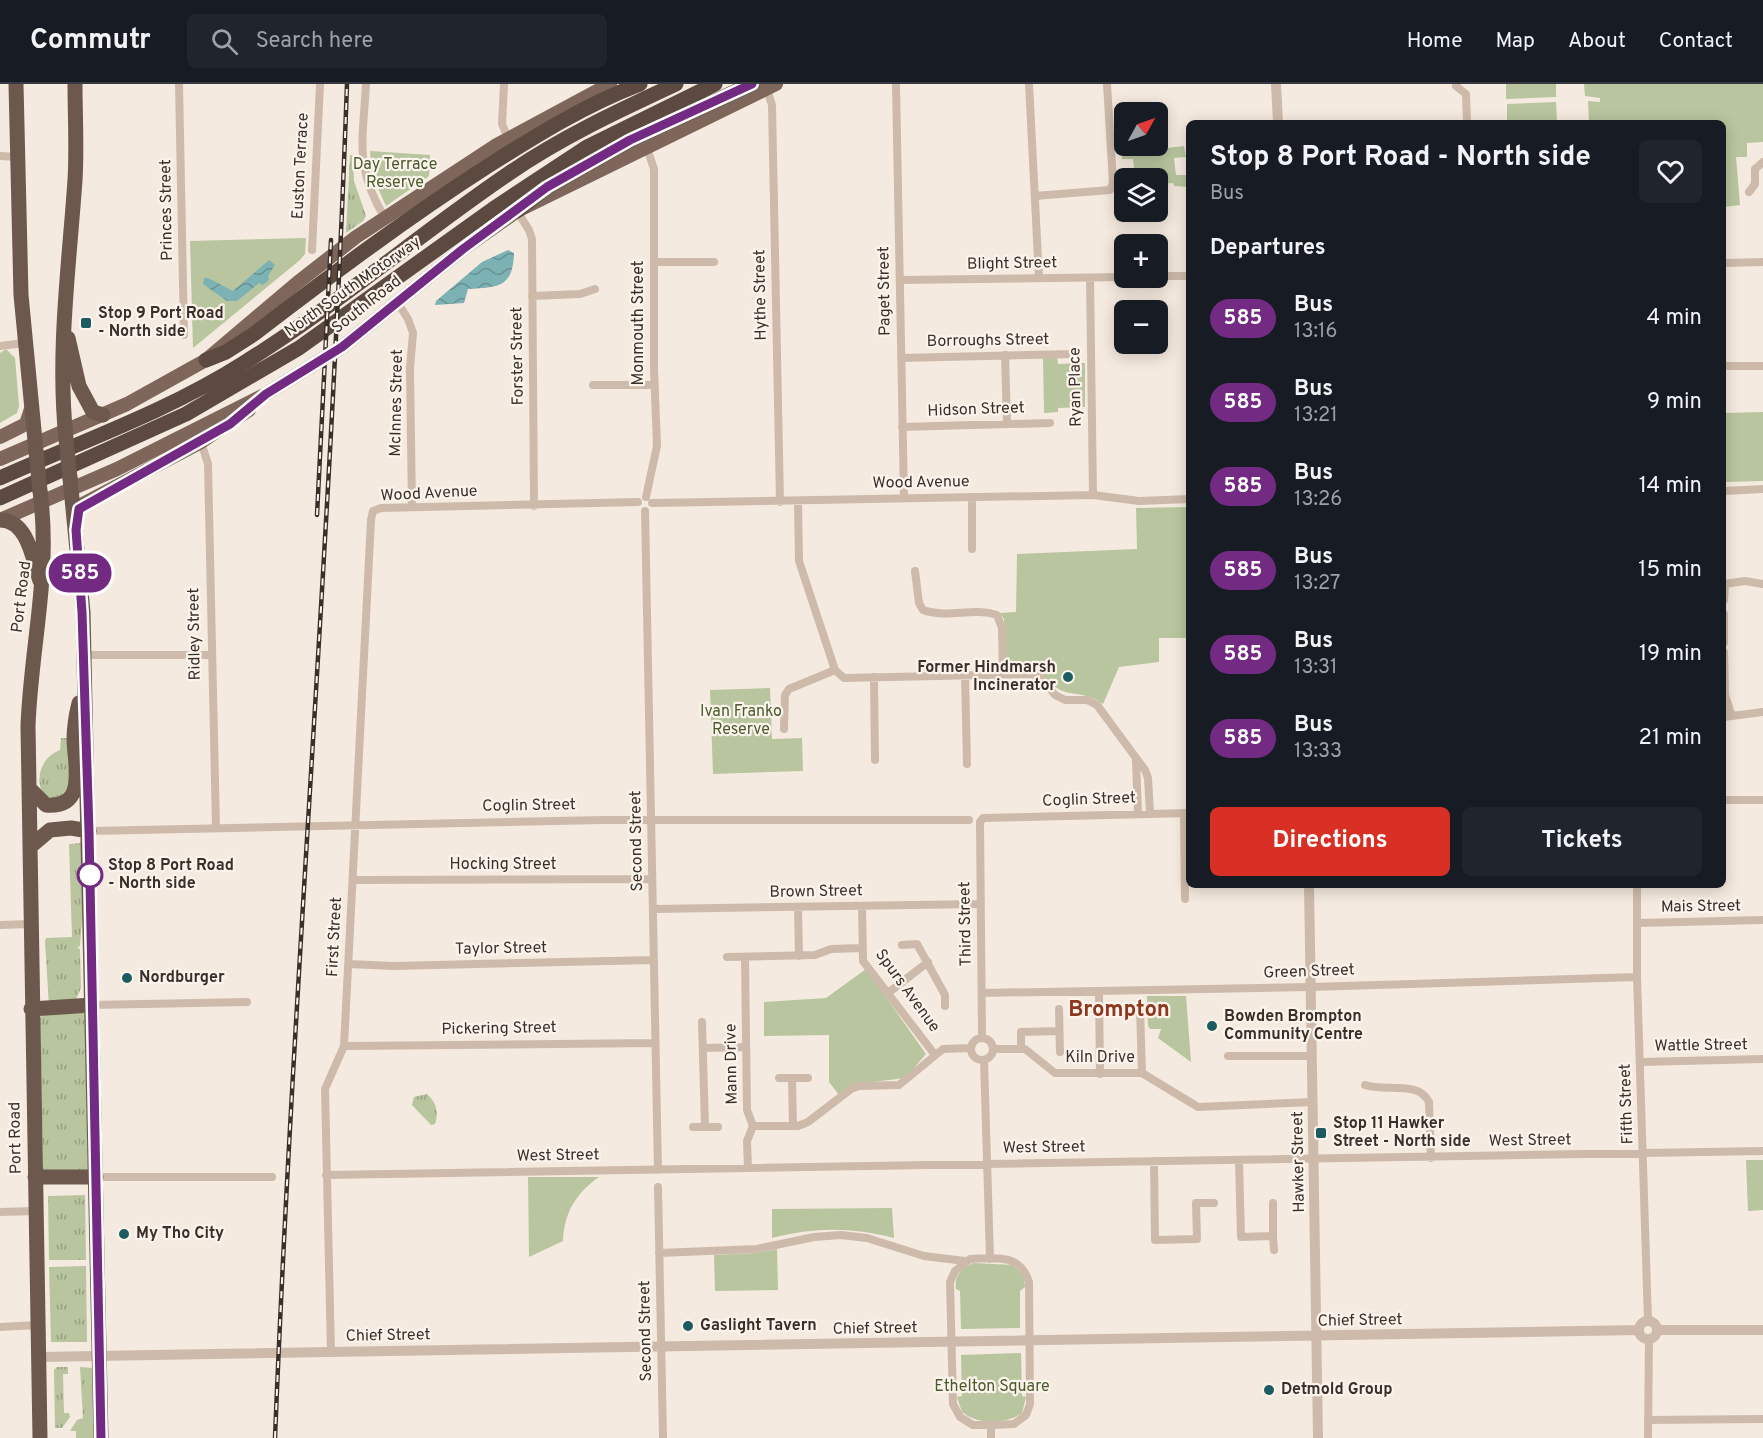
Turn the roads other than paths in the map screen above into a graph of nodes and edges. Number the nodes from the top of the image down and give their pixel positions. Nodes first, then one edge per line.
1 (16, 84) edge
2 (75, 84) edge
3 (179, 84) edge
4 (320, 84) edge
5 (366, 84) edge
6 (504, 84) edge
7 (610, 84) edge
8 (640, 84) edge
9 (676, 84) edge
10 (715, 84) edge
11 (896, 84) edge
12 (1029, 84) edge
13 (1107, 84) edge
14 (1276, 84) edge
15 (765, 86) edge
16 (1456, 86) dead end
17 (1278, 120) edge
18 (1467, 120) edge
19 (508, 138) junction
20 (647, 148) junction
21 (0, 156) edge
22 (17, 157) junction
23 (1763, 162) edge
24 (1749, 192) dead end
25 (1035, 196) junction
26 (517, 211) junction
27 (385, 218) junction
28 (312, 249) dead end
29 (654, 262) junction
30 (714, 262) dead end
31 (1763, 262) edge
32 (1726, 263) edge
33 (1168, 276) edge
34 (1186, 276) edge
35 (1114, 277) edge
36 (1039, 278) junction
37 (1090, 278) junction
38 (900, 280) junction
39 (595, 289) dead end
40 (532, 296) junction
41 (398, 303) junction
42 (63, 315) junction
43 (184, 335) dead end
44 (24, 343) junction
45 (0, 346) edge
46 (1075, 354) dead end
47 (1005, 355) junction
48 (901, 357) junction
49 (207, 360) junction
50 (1726, 366) edge
51 (1763, 366) edge
52 (593, 385) dead end
53 (654, 385) junction
54 (266, 394) junction
55 (31, 409) junction
56 (103, 415) junction
57 (1050, 423) dead end
58 (1007, 424) junction
59 (903, 427) junction
60 (66, 435) junction
61 (0, 436) edge
62 (201, 442) junction
63 (36, 448) junction
64 (0, 459) edge
65 (0, 478) edge
66 (71, 483) junction
67 (1763, 489) edge
68 (1726, 491) edge
69 (1093, 495) junction
70 (41, 497) junction
71 (972, 497) junction
72 (0, 498) edge
73 (904, 498) junction
74 (1186, 500) edge
75 (645, 501) junction
76 (780, 502) junction
77 (798, 502) junction
78 (534, 506) junction
79 (412, 507) junction
80 (0, 520) edge
81 (370, 520) joint
82 (76, 530) junction
83 (972, 549) dead end
84 (915, 571) dead end
85 (1726, 584) edge
86 (1763, 584) edge
87 (43, 589) junction
88 (83, 655) junction
89 (210, 655) junction
90 (835, 670) junction
91 (1726, 670) edge
92 (1003, 673) junction
93 (965, 676) junction
94 (874, 678) junction
95 (84, 682) junction
96 (1726, 687) edge
97 (1763, 712) edge
98 (1727, 716) edge
99 (784, 729) dead end
100 (1135, 756) junction
101 (875, 759) dead end
102 (967, 764) dead end
103 (29, 788) junction
104 (1726, 800) edge
105 (1763, 800) edge
106 (1137, 813) junction
107 (1150, 813) junction
108 (1186, 813) edge
109 (990, 817) joint
110 (652, 819) junction
111 (969, 820) dead end
112 (356, 825) junction
113 (216, 828) junction
114 (89, 831) junction
115 (31, 846) junction
116 (1186, 856) edge
117 (652, 879) junction
118 (354, 880) junction
119 (1309, 888) edge
120 (1637, 888) edge
121 (1185, 899) dead end
122 (980, 904) junction
123 (862, 906) junction
124 (798, 907) junction
125 (653, 909) junction
126 (1763, 920) edge
127 (1639, 923) junction
128 (0, 924) edge
129 (31, 924) junction
130 (902, 945) dead end
131 (861, 948) junction
132 (799, 956) junction
133 (727, 957) dead end
134 (745, 958) junction
135 (654, 960) junction
136 (928, 962) junction
137 (349, 964) junction
138 (1637, 976) junction
139 (1311, 987) junction
140 (1099, 991) junction
141 (888, 993) junction
142 (982, 993) junction
143 (248, 1002) dead end
144 (92, 1005) junction
145 (945, 1006) dead end
146 (1140, 1008) dead end
147 (31, 1009) junction
148 (1059, 1010) dead end
149 (702, 1022) dead end
150 (1059, 1031) junction
151 (982, 1038) junction
152 (655, 1043) junction
153 (344, 1046) junction
154 (746, 1047) junction
155 (703, 1048) junction
156 (971, 1048) junction
157 (1021, 1048) junction
158 (993, 1049) junction
159 (1060, 1052) dead end
160 (935, 1055) junction
161 (1228, 1056) dead end
162 (1312, 1056) junction
163 (1763, 1059) edge
164 (984, 1060) junction
165 (1640, 1062) junction
166 (1142, 1073) junction
167 (1101, 1074) junction
168 (779, 1078) dead end
169 (792, 1078) junction
170 (808, 1078) dead end
171 (1365, 1085) dead end
172 (1313, 1102) junction
173 (753, 1126) junction
174 (793, 1126) junction
175 (693, 1127) dead end
176 (705, 1127) junction
177 (718, 1127) dead end
178 (1763, 1151) edge
179 (1643, 1154) junction
180 (1431, 1158) junction
181 (1313, 1159) junction
182 (1239, 1160) junction
183 (1154, 1161) junction
184 (986, 1164) junction
185 (748, 1168) junction
186 (658, 1170) junction
187 (326, 1175) junction
188 (35, 1177) junction
189 (96, 1177) junction
190 (272, 1177) dead end
191 (658, 1186) dead end
192 (1214, 1203) dead end
193 (1273, 1203) dead end
194 (36, 1211) junction
195 (0, 1212) edge
196 (1273, 1236) junction
197 (1274, 1250) dead end
198 (659, 1253) junction
199 (946, 1258) junction
200 (990, 1259) junction
201 (965, 1262) junction
202 (953, 1275) junction
203 (1648, 1321) junction
204 (38, 1325) junction
205 (0, 1326) edge
206 (1639, 1330) junction
207 (1657, 1330) junction
208 (1763, 1330) edge
209 (1317, 1337) junction
210 (1649, 1340) junction
211 (1030, 1341) junction
212 (952, 1343) junction
213 (661, 1346) junction
214 (330, 1352) junction
215 (99, 1356) junction
216 (39, 1358) junction
217 (1763, 1419) edge
218 (1648, 1420) junction
219 (991, 1425) junction
220 (40, 1438) edge
221 (101, 1438) edge
222 (663, 1438) edge
223 (991, 1438) edge
224 (1318, 1438) edge
225 (1648, 1438) edge

1 - 22 highway, Port Road
2 - 42 highway
3 - 43 street, Princes Street
4 - 28 street, Euston Terrace
5 - 27 street
6 - 19 street
7 - 19 main road
8 - 49 highway
9 - 65 highway, North South Motorway
10 - 72 highway, North South Motorway
11 - 38 street, Paget Street
12 - 25 street
13 - 25 street
14 - 17 street
15 - 20 main road, South Road
15 - 26 highway
15 - 76 street, Hythe Street
16 - 18 street
19 - 27 main road
20 - 26 main road, South Road
20 - 29 street, Monmouth Street
21 - 22 street
22 - 44 highway, Port Road
23 - 24 street
25 - 36 street
26 - 40 street, Forster Street
26 - 41 main road, South Road
27 - 49 main road
29 - 30 street
29 - 53 street, Monmouth Street
31 - 32 street
33 - 34 street
35 - 37 street, Blight Street
36 - 37 street, Blight Street
36 - 38 street, Blight Street
37 - 69 street, Ryan Place
38 - 48 street, Paget Street
39 - 40 street
40 - 78 street, Forster Street
41 - 54 main road, South Road
41 - 79 street, McInnes Street
42 - 56 highway
42 - 60 highway
44 - 45 street
44 - 55 highway, Port Road
46 - 47 street, Borroughs Street
47 - 48 street, Borroughs Street
47 - 58 street
48 - 59 street, Paget Street
49 - 56 main road
50 - 51 street
52 - 53 street
53 - 75 street, Monmouth Street
54 - 62 main road
54 - 66 main road, South Road
55 - 61 main road
55 - 63 highway, Port Road
56 - 60 main road
57 - 58 street, Hidson Street
58 - 59 street, Hidson Street
59 - 73 street, Paget Street
60 - 63 main road
60 - 66 highway, bridge
62 - 82 main road
62 - 89 street, Ridley Street
63 - 64 main road
63 - 70 highway, Port Road, bridge
66 - 70 main road, South Road
66 - 82 highway
67 - 68 street
69 - 71 street, Wood Avenue
69 - 74 street, Wood Avenue
70 - 80 main road, South Road
70 - 87 highway, Port Road
71 - 73 street, Wood Avenue
71 - 83 street
73 - 77 street, Wood Avenue
75 - 76 street, Wood Avenue
75 - 78 street, Wood Avenue
75 - 110 street, Second Street
76 - 77 street, Wood Avenue
77 - 90 street
78 - 79 street, Wood Avenue
79 - 81 street, Wood Avenue
80 - 87 highway
81 - 112 street, First Street
82 - 88 highway
84 - 92 street
85 - 86 street
87 - 103 highway, Port Road
88 - 89 street
88 - 95 highway
89 - 113 street, Ridley Street
90 - 94 street
90 - 99 street
91 - 96 street
92 - 93 street
92 - 100 street
93 - 94 street
93 - 102 street
94 - 101 street
95 - 103 highway
95 - 114 highway
97 - 98 street
100 - 106 street
100 - 107 street
103 - 115 highway, Port Road
104 - 105 street
106 - 107 street, Coglin Street
106 - 109 street, Coglin Street
107 - 108 street, Coglin Street
109 - 122 street, Third Street
110 - 111 street, Coglin Street
110 - 112 street, Coglin Street
110 - 117 street, Second Street
112 - 113 street, Coglin Street
112 - 118 street, First Street
113 - 114 street, Coglin Street
114 - 115 highway
114 - 144 highway
115 - 129 highway, Port Road
116 - 121 street
117 - 118 street, Hocking Street
117 - 125 street, Second Street
118 - 137 street, First Street
119 - 139 street, Hawker Street
120 - 127 street, Fifth Street
122 - 123 street, Brown Street
122 - 142 street, Third Street
123 - 124 street, Brown Street
123 - 131 street, Spurs Avenue
124 - 125 street, Brown Street
124 - 132 street
125 - 135 street, Second Street
126 - 127 street, Mais Street
127 - 138 street, Fifth Street
128 - 129 street
129 - 147 highway, Port Road
130 - 136 street
131 - 132 street
131 - 141 street, Spurs Avenue
132 - 134 street
133 - 134 street
134 - 154 street, Mann Drive
135 - 137 street, Taylor Street
135 - 152 street, Second Street
136 - 141 street
136 - 145 street
137 - 153 street, First Street
138 - 139 street, Green Street
138 - 165 street, Fifth Street
139 - 140 street, Green Street
139 - 162 street, Hawker Street
140 - 142 street, Green Street
140 - 167 street
141 - 160 street, Spurs Avenue
142 - 151 street, Third Street
143 - 144 street
144 - 147 highway
144 - 189 highway
146 - 166 street
147 - 188 highway, Port Road
148 - 150 street
149 - 155 street
150 - 157 street
150 - 159 street
151 - 156 street
151 - 158 street
152 - 153 street, Pickering Street
152 - 186 street, Second Street
153 - 187 street, First Street
154 - 155 street
154 - 173 street, Mann Drive
155 - 176 street
156 - 160 street
156 - 164 street
157 - 158 street
157 - 167 street, Kiln Drive
158 - 164 street
160 - 174 street
161 - 162 street
162 - 172 street, Hawker Street
163 - 165 street, Wattle Street
164 - 184 street
165 - 179 street, Fifth Street
166 - 167 street, Kiln Drive
166 - 172 street, Kiln Drive
168 - 169 street
169 - 170 street
169 - 174 street
171 - 180 street
172 - 181 street, Hawker Street
173 - 174 street
173 - 185 street, Mann Drive
175 - 176 street
176 - 177 street
178 - 179 street, West Street
179 - 180 street, West Street
179 - 203 street, Fifth Street
180 - 181 street, West Street
181 - 182 street, West Street
181 - 209 street, Hawker Street
182 - 183 street, West Street
182 - 196 street
183 - 184 street, West Street
183 - 192 street
184 - 185 street, West Street
184 - 200 street
185 - 186 street, West Street
186 - 187 street, West Street
187 - 214 street, First Street
188 - 189 highway
188 - 194 highway, Port Road
189 - 190 street
189 - 215 highway
191 - 198 street, Second Street
193 - 196 street
194 - 195 street
194 - 204 highway, Port Road
196 - 197 street
198 - 199 street
198 - 213 street, Second Street
199 - 201 street
199 - 202 street
200 - 201 street
200 - 211 street
201 - 202 street
202 - 212 street
203 - 206 street
203 - 207 street
204 - 205 street
204 - 216 highway, Port Road
206 - 209 street, Chief Street
206 - 210 street
207 - 208 street
207 - 210 street
209 - 211 street, Chief Street
209 - 224 street, Hawker Street
210 - 218 street
211 - 212 street, Chief Street
211 - 219 street
212 - 213 street, Chief Street
212 - 219 street
213 - 214 street, Chief Street
213 - 222 street, Second Street
214 - 215 street, Chief Street
215 - 216 street, Chief Street
215 - 221 highway
216 - 220 highway, Port Road
217 - 218 street
218 - 225 street
219 - 223 street

